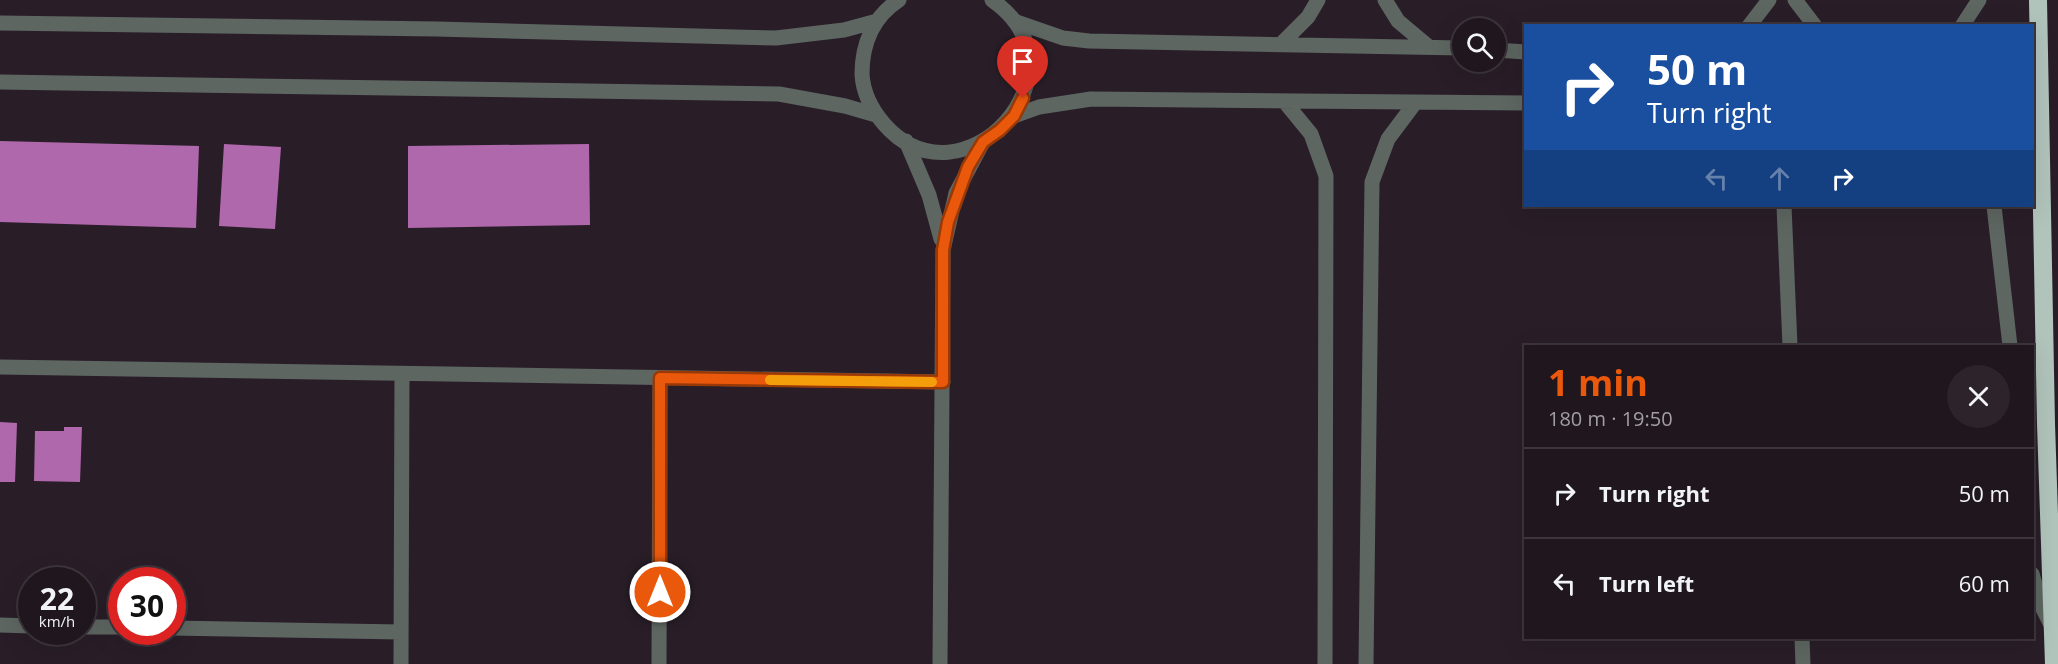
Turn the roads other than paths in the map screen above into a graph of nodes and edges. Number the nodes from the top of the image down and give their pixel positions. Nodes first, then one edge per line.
1 (899, 0) edge
2 (992, 0) edge
3 (1318, 0) edge
4 (1385, 0) edge
5 (1769, 0) edge
6 (1795, 0) edge
7 (1979, 0) edge
8 (2038, 0) edge
9 (877, 21) junction
10 (1014, 21) junction
11 (0, 24) edge
12 (1751, 24) edge
13 (1813, 24) edge
14 (1963, 24) edge
15 (1281, 44) junction
16 (1429, 47) junction
17 (1452, 48) edge
18 (1506, 51) edge
19 (1524, 52) edge
20 (0, 82) edge
21 (1284, 101) junction
22 (1415, 103) junction
23 (1524, 103) edge
24 (876, 115) junction
25 (1014, 116) junction
26 (906, 141) junction
27 (983, 142) junction
28 (1784, 207) edge
29 (1994, 207) edge
30 (943, 250) junction
31 (1790, 345) edge
32 (2010, 345) edge
33 (0, 367) edge
34 (402, 374) junction
35 (660, 378) junction
36 (943, 382) junction
37 (2034, 581) edge
38 (0, 625) edge
39 (18, 626) edge
40 (186, 628) edge
41 (2054, 629) junction
42 (401, 632) junction
43 (1802, 639) edge
44 (401, 664) edge
45 (659, 664) edge
46 (940, 664) edge
47 (1325, 664) edge
48 (1366, 664) edge
49 (1803, 664) edge
50 (2054, 664) edge

1 - 9 street
2 - 10 street
3 - 15 street
4 - 16 street
5 - 12 street
6 - 13 street
7 - 14 street
8 - 41 highway
9 - 11 street
9 - 24 street
10 - 15 street
10 - 25 street
15 - 16 street
16 - 17 street
18 - 19 street
20 - 24 street
21 - 22 street
21 - 25 street
21 - 47 street
22 - 23 street
22 - 48 street
24 - 26 street
25 - 27 street
26 - 27 street
26 - 30 street
27 - 30 street
28 - 31 street
29 - 32 street
30 - 36 street
33 - 34 street
34 - 35 street
34 - 42 street
35 - 36 street
35 - 45 street
36 - 46 street
37 - 41 street
38 - 39 street
40 - 42 street
41 - 50 highway
42 - 44 street
43 - 49 street

